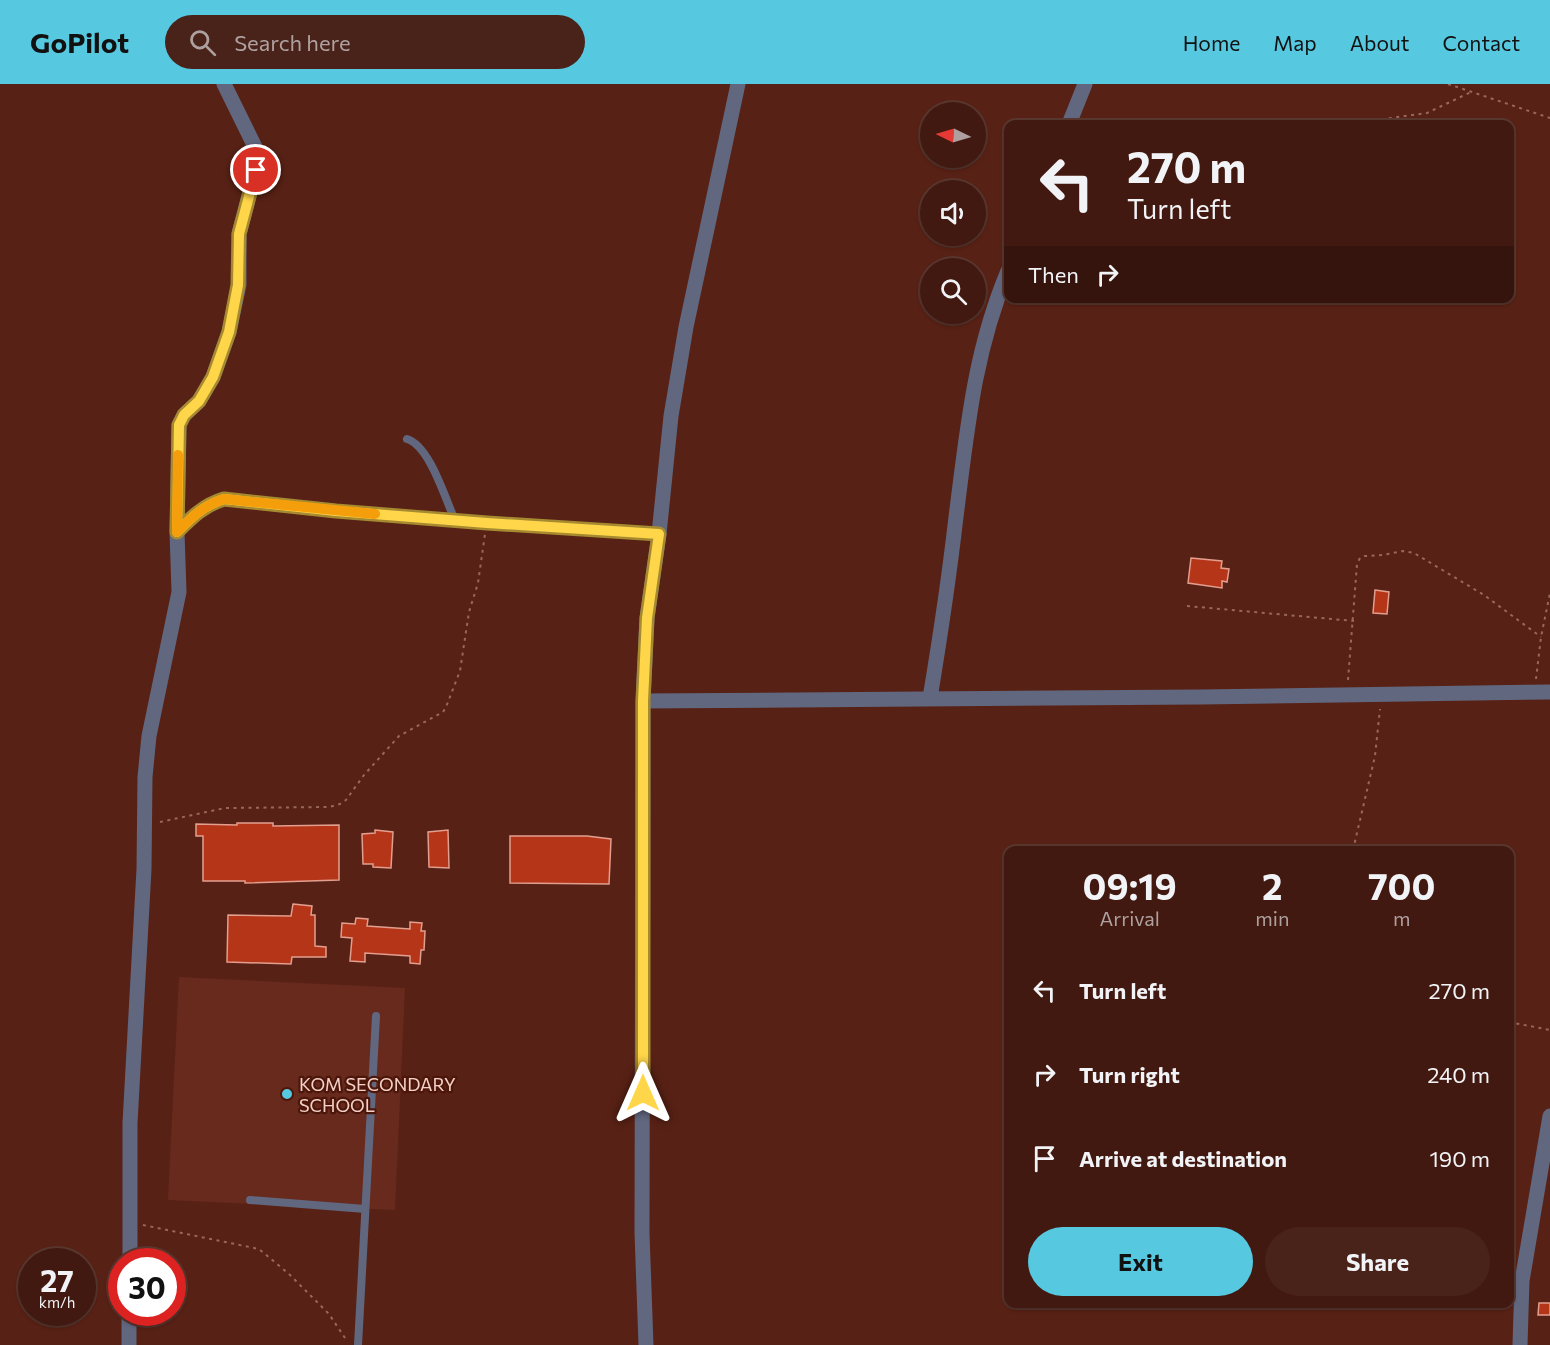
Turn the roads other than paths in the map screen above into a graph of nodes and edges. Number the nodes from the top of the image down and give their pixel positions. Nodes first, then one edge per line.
1 (224, 84) edge
2 (738, 84) edge
3 (1085, 84) edge
4 (1071, 120) edge
5 (1004, 280) edge
6 (407, 438) dead end
7 (455, 520) junction
8 (177, 532) junction
9 (659, 534) junction
10 (1542, 692) edge
11 (930, 698) junction
12 (643, 701) junction
13 (376, 1016) dead end
14 (1550, 1116) edge
15 (250, 1200) dead end
16 (365, 1209) junction
17 (129, 1248) edge
18 (129, 1326) edge
19 (129, 1345) edge
20 (358, 1345) edge
21 (646, 1345) edge
22 (1520, 1345) edge

1 - 8 street
2 - 9 street
3 - 4 street
5 - 11 street
6 - 7 lane
7 - 8 lane
7 - 9 lane
8 - 17 street
9 - 12 street
10 - 11 street
11 - 12 street
12 - 21 street
13 - 16 lane
14 - 22 street
15 - 16 lane
16 - 20 lane
18 - 19 street

